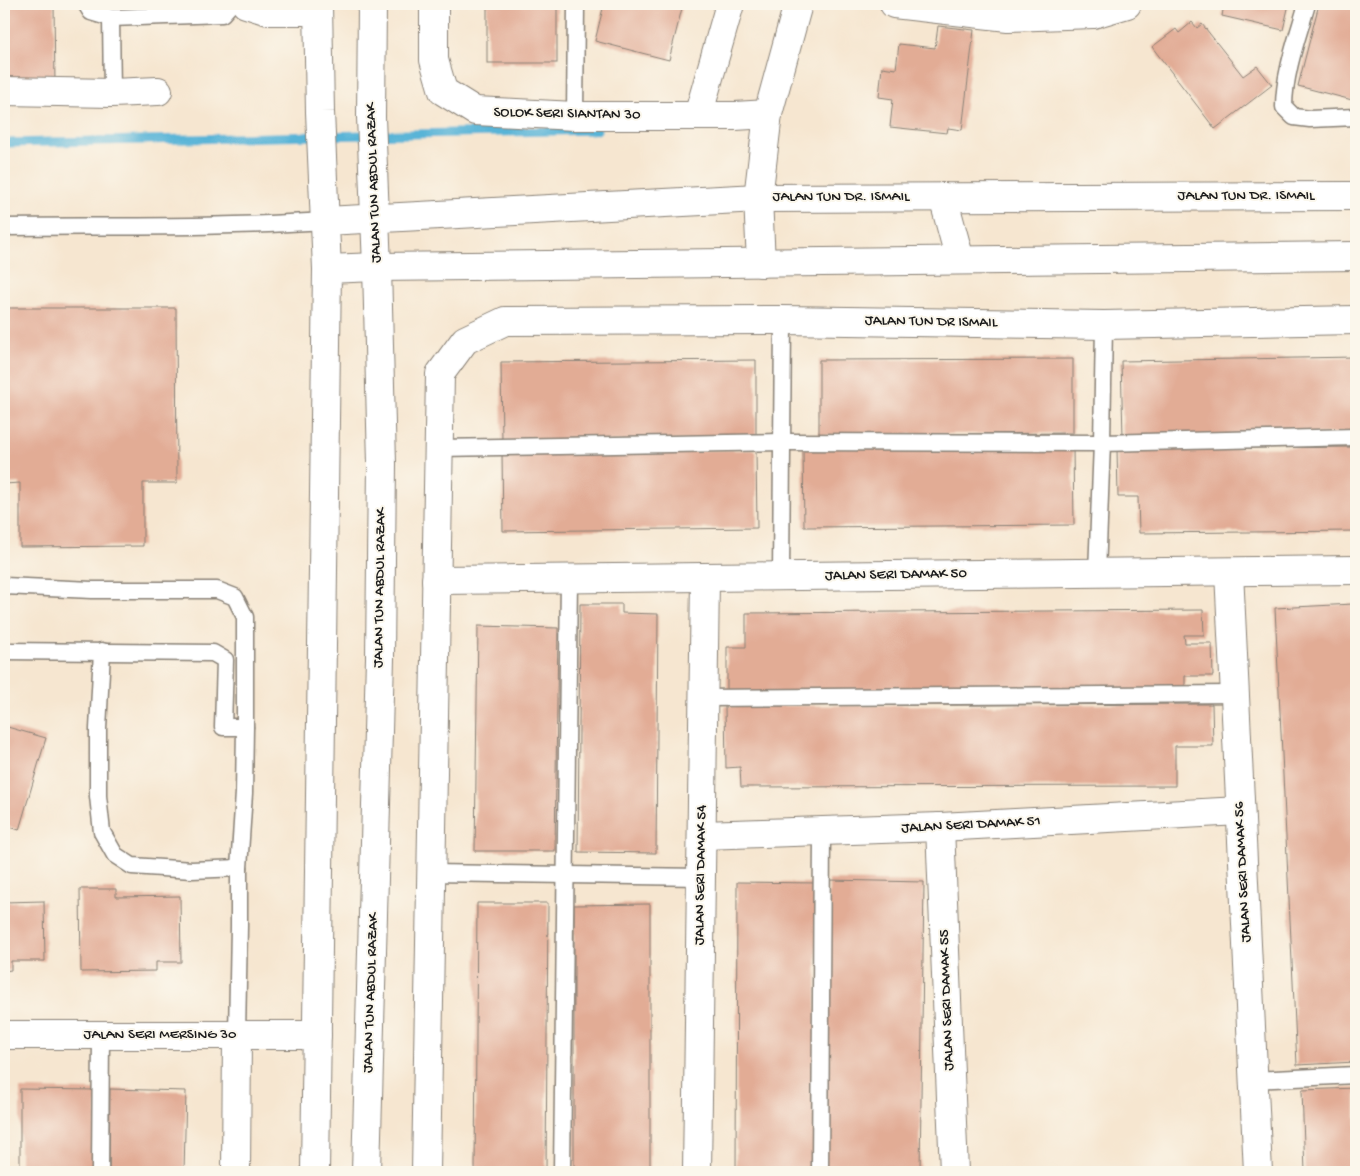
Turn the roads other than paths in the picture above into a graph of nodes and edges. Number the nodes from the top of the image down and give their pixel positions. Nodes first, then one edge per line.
1 (86, 4) edge
2 (231, 4) edge
3 (246, 4) edge
4 (372, 4) edge
5 (434, 4) edge
6 (576, 4) edge
7 (730, 4) edge
8 (798, 4) edge
9 (894, 4) edge
10 (1127, 4) edge
11 (1307, 4) edge
12 (318, 8) edge
13 (1010, 10) edge
14 (111, 18) junction
15 (4, 91) edge
16 (158, 91) dead end
17 (112, 93) junction
18 (768, 114) junction
19 (575, 116) junction
20 (698, 116) junction
21 (1356, 118) edge
22 (1356, 196) edge
23 (942, 197) junction
24 (758, 198) junction
25 (375, 218) junction
26 (326, 221) junction
27 (4, 227) edge
28 (1356, 256) edge
29 (960, 260) junction
30 (761, 263) junction
31 (377, 267) junction
32 (327, 269) junction
33 (782, 320) junction
34 (1356, 320) edge
35 (1104, 325) junction
36 (1356, 437) edge
37 (782, 442) junction
38 (1102, 443) junction
39 (438, 448) junction
40 (1356, 570) edge
41 (1229, 572) junction
42 (1097, 573) junction
43 (780, 576) junction
44 (705, 578) junction
45 (569, 579) junction
46 (436, 580) junction
47 (4, 586) edge
48 (4, 651) edge
49 (102, 651) junction
50 (1235, 694) junction
51 (704, 698) junction
52 (245, 727) junction
53 (1240, 810) junction
54 (940, 827) junction
55 (822, 831) junction
56 (702, 835) junction
57 (239, 868) junction
58 (431, 873) junction
59 (565, 875) junction
60 (701, 877) junction
61 (4, 1035) edge
62 (101, 1035) junction
63 (237, 1035) junction
64 (317, 1035) junction
65 (1356, 1075) edge
66 (1253, 1080) junction
67 (100, 1172) edge
68 (236, 1172) edge
69 (315, 1172) edge
70 (366, 1172) edge
71 (426, 1172) edge
72 (562, 1172) edge
73 (697, 1172) edge
74 (820, 1172) edge
75 (954, 1172) edge
76 (1258, 1172) edge

1 - 14 lane
2 - 14 lane
3 - 12 street
4 - 25 street, JALAN TUN ABDUL RAZAK
5 - 19 street, SOLOK SERI SIANTAN 30
6 - 19 lane
7 - 20 street
8 - 18 street
9 - 13 street
10 - 13 street
11 - 21 lane
12 - 26 street
14 - 17 lane
15 - 17 street
16 - 17 street
18 - 20 street, SOLOK SERI SIANTAN 30
18 - 24 street
19 - 20 street, SOLOK SERI SIANTAN 30
22 - 23 street, JALAN TUN DR. ISMAIL
23 - 24 street, JALAN TUN DR. ISMAIL
23 - 29 street
24 - 25 street, JALAN TUN DR. ISMAIL
24 - 30 street
25 - 26 street, JALAN TUN DR. ISMAIL
25 - 31 street, JALAN TUN ABDUL RAZAK
26 - 27 lane
26 - 32 street
28 - 29 street
29 - 30 street
30 - 31 street
31 - 32 street
31 - 70 street, JALAN TUN ABDUL RAZAK
32 - 64 street
33 - 35 street, JALAN TUN DR ISMAIL
33 - 37 lane
33 - 39 street, JALAN TUN DR ISMAIL
34 - 35 street, JALAN TUN DR ISMAIL
35 - 38 lane
36 - 38 lane
37 - 38 lane
37 - 39 lane
37 - 43 lane
38 - 42 lane
39 - 46 street
40 - 41 street, JALAN SERI DAMAK 50
41 - 42 street, JALAN SERI DAMAK 50
41 - 50 street, JALAN SERI DAMAK 56
42 - 43 street, JALAN SERI DAMAK 50
43 - 44 street, JALAN SERI DAMAK 50
44 - 45 street, JALAN SERI DAMAK 50
44 - 51 street, JALAN SERI DAMAK 54
45 - 46 street, JALAN SERI DAMAK 50
45 - 59 lane
46 - 58 street
47 - 52 lane
48 - 49 lane
49 - 52 lane
49 - 57 lane
50 - 51 lane
50 - 53 street, JALAN SERI DAMAK 56
51 - 56 street, JALAN SERI DAMAK 54
52 - 57 lane
53 - 54 street, JALAN SERI DAMAK 51
53 - 66 street, JALAN SERI DAMAK 56
54 - 55 street, JALAN SERI DAMAK 51
54 - 75 street, JALAN SERI DAMAK 55
55 - 56 street, JALAN SERI DAMAK 51
55 - 74 lane
56 - 60 street, JALAN SERI DAMAK 54
57 - 63 lane
58 - 59 lane
58 - 71 street
59 - 60 lane
59 - 72 lane
60 - 73 street, JALAN SERI DAMAK 54
61 - 62 street, JALAN SERI MERSING 30
62 - 63 street, JALAN SERI MERSING 30
62 - 67 lane
63 - 64 street, JALAN SERI MERSING 30
63 - 68 street
64 - 69 street
65 - 66 lane
66 - 76 street, JALAN SERI DAMAK 56

